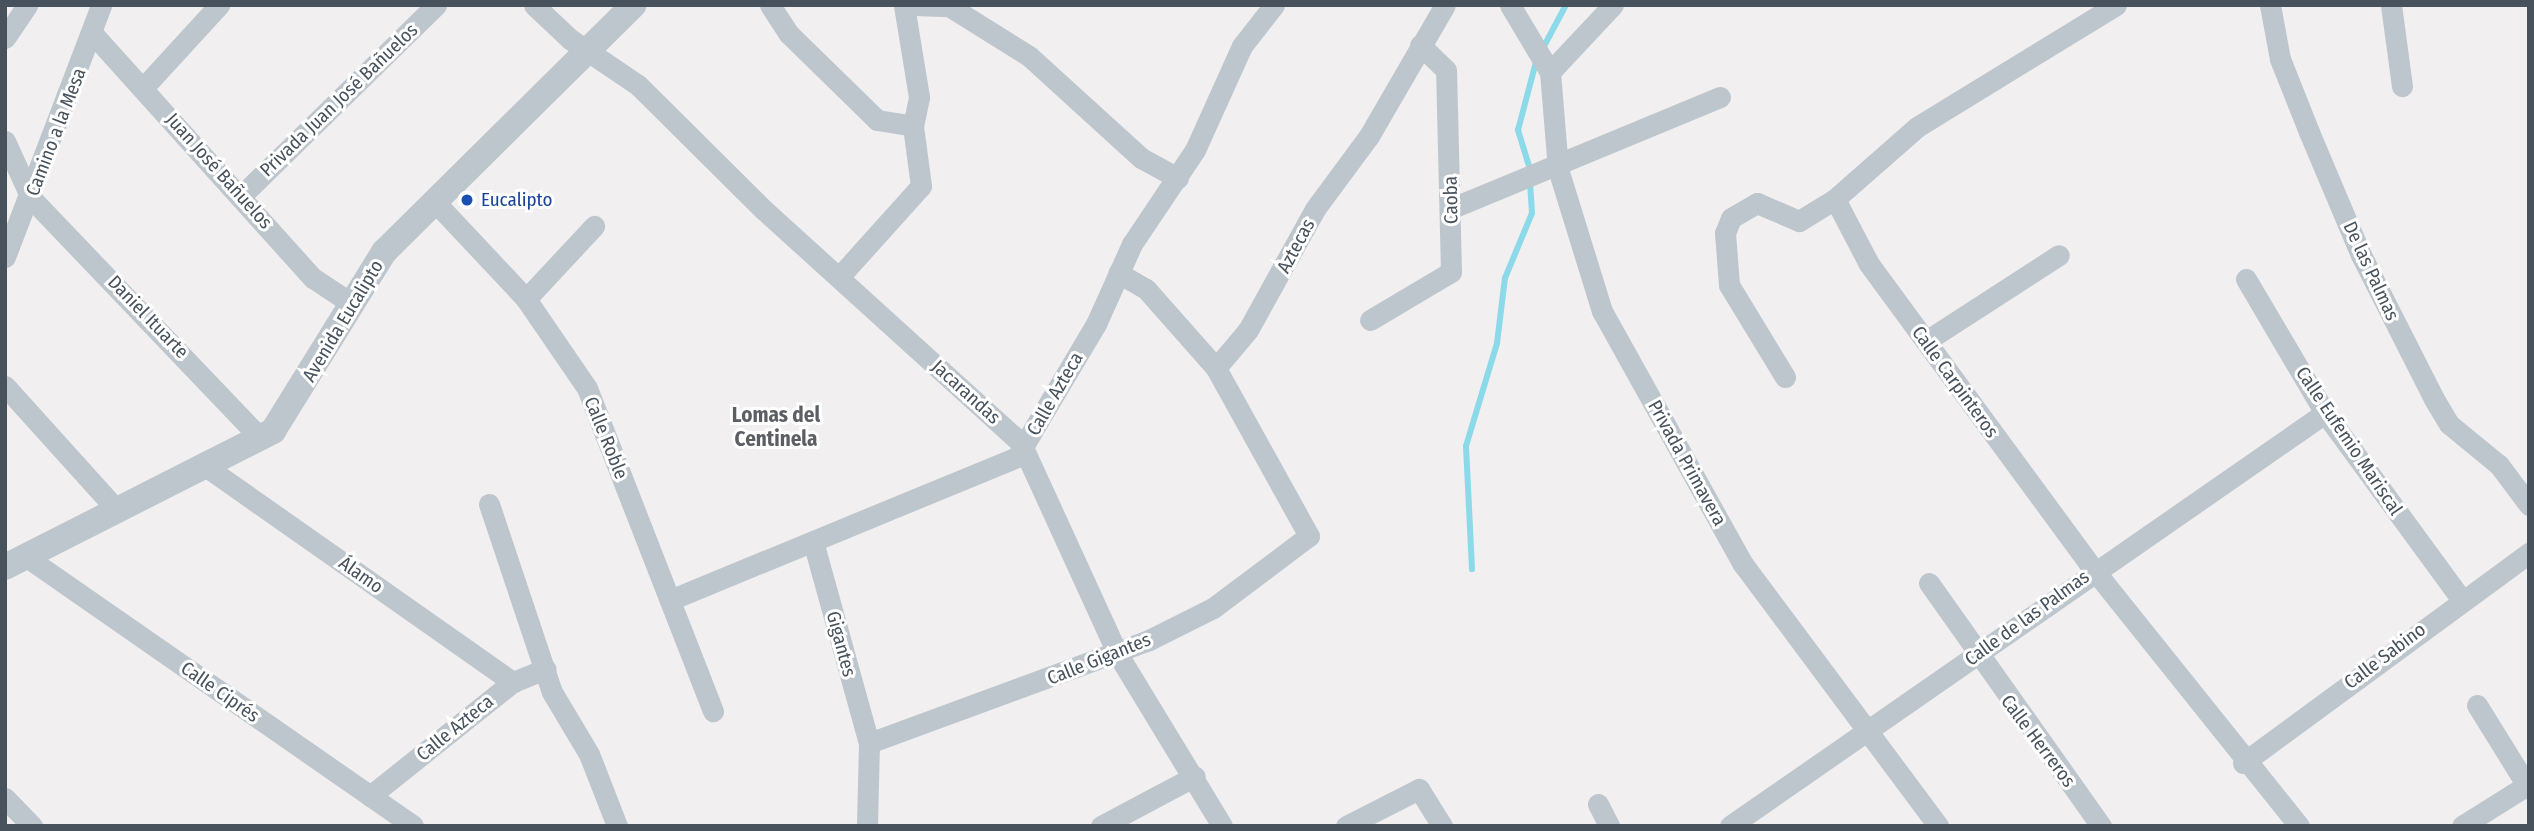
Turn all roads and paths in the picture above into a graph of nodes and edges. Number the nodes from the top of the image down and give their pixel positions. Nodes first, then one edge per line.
1 (27, 5) edge
2 (101, 5) edge
3 (219, 5) edge
4 (436, 5) edge
5 (534, 5) edge
6 (634, 5) edge
7 (770, 5) edge
8 (904, 5) edge
9 (913, 5) edge
10 (949, 5) edge
11 (1274, 5) edge
12 (1445, 5) edge
13 (1510, 5) edge
14 (1613, 5) edge
15 (2116, 5) edge
16 (2270, 5) edge
17 (2391, 5) edge
18 (93, 34) junction
19 (5, 38) edge
20 (1420, 45) junction
21 (590, 51) junction
22 (1550, 72) junction
23 (2402, 86) dead end
24 (143, 88) junction
25 (1720, 97) dead end
26 (913, 126) junction
27 (5, 141) edge
28 (1558, 169) junction
29 (1178, 178) junction
30 (242, 195) junction
31 (31, 198) junction
32 (1835, 199) junction
33 (436, 203) junction
34 (1452, 208) junction
35 (594, 226) dead end
36 (2059, 255) dead end
37 (5, 257) edge
38 (1118, 273) junction
39 (840, 276) junction
40 (2246, 279) dead end
41 (526, 299) junction
42 (349, 302) junction
43 (1370, 320) dead end
44 (1926, 341) junction
45 (1216, 368) junction
46 (1785, 377) dead end
47 (5, 386) edge
48 (2325, 412) junction
49 (261, 439) junction
50 (1024, 447) junction
51 (208, 468) junction
52 (489, 503) dead end
53 (2529, 505) edge
54 (116, 509) junction
55 (814, 545) junction
56 (2529, 553) edge
57 (17, 562) edge
58 (2094, 570) junction
59 (1929, 583) dead end
60 (2460, 599) junction
61 (670, 600) junction
62 (1117, 653) junction
63 (1975, 656) junction
64 (545, 669) junction
65 (513, 682) junction
66 (2477, 705) dead end
67 (713, 711) dead end
68 (1868, 732) junction
69 (869, 743) junction
70 (2243, 763) junction
71 (1195, 776) junction
72 (2528, 786) edge
73 (370, 796) junction
74 (5, 799) edge
75 (1598, 804) dead end
76 (32, 826) edge
77 (413, 826) edge
78 (617, 826) edge
79 (867, 826) edge
80 (1101, 826) edge
81 (1222, 826) edge
82 (1346, 826) edge
83 (1442, 826) edge
84 (1609, 826) edge
85 (1730, 826) edge
86 (1938, 826) edge
87 (2101, 826) edge
88 (2299, 826) edge
89 (2462, 826) edge

1 - 19 street
2 - 18 street, Camino a la Mesa
3 - 24 street
4 - 30 street, Privada Juan José Bañuelos
5 - 21 street, Jacarandas
6 - 21 street, Avenida Eucalipto
7 - 26 street
8 - 26 street
9 - 10 street
10 - 29 street
11 - 29 street, Calle Azteca
12 - 20 street, Aztecas
13 - 22 street
14 - 22 street
15 - 32 street
16 - 53 street, De las Palmas
17 - 23 street
18 - 24 street, Juan José Bañuelos
18 - 31 street, Camino a la Mesa
20 - 34 street, Caoba
20 - 45 street, Aztecas
21 - 33 street, Avenida Eucalipto
21 - 39 street, Jacarandas
22 - 28 street, Privada Primavera
24 - 30 street, Juan José Bañuelos
25 - 28 street
26 - 39 street
27 - 31 street, Daniel Ituarte
28 - 34 street
28 - 68 street, Privada Primavera
29 - 38 street, Calle Azteca
30 - 42 street, Juan José Bañuelos
31 - 37 street, Camino a la Mesa
31 - 49 street, Daniel Ituarte
32 - 44 street, Calle Carpinteros
32 - 46 street
33 - 41 street, Calle Roble
33 - 42 street, Avenida Eucalipto
34 - 43 street, Caoba
35 - 41 street
36 - 44 street
38 - 45 street
38 - 50 street, Calle Azteca
39 - 50 street, Jacarandas
40 - 48 street, Calle Eufemio Mariscal
41 - 61 street, Calle Roble
42 - 49 street, Avenida Eucalipto
44 - 58 street, Calle Carpinteros
45 - 62 street, Calle Gigantes
47 - 54 street
48 - 58 street, Calle de las Palmas
48 - 60 street, Calle Eufemio Mariscal
49 - 51 street, Avenida Eucalipto
50 - 55 street, Calle Azteca
50 - 62 street, Jacarandas
51 - 54 street, Avenida Eucalipto
51 - 65 street, Álamo
52 - 64 street
54 - 57 street, Avenida Eucalipto
55 - 61 street, Calle Azteca
55 - 69 street, Gigantes
56 - 60 street, Calle Sabino
57 - 73 street, Calle Ciprés
58 - 63 street, Calle de las Palmas
58 - 70 street, Calle Carpinteros
59 - 63 street, Calle Herreros
60 - 70 street, Calle Sabino
61 - 67 street, Calle Roble
62 - 69 street, Calle Gigantes
62 - 71 street, Jacarandas
63 - 68 street, Calle de las Palmas
63 - 87 street, Calle Herreros
64 - 65 street, Calle Azteca
64 - 78 street
65 - 73 street, Calle Azteca
66 - 72 street
68 - 85 street, Calle de las Palmas
68 - 86 street, Privada Primavera
69 - 79 street, Gigantes
70 - 88 street, Calle Carpinteros
71 - 80 street
71 - 81 street, Jacarandas
72 - 89 street
73 - 77 street, Calle Ciprés
74 - 76 street
75 - 84 street
82 - 83 street

